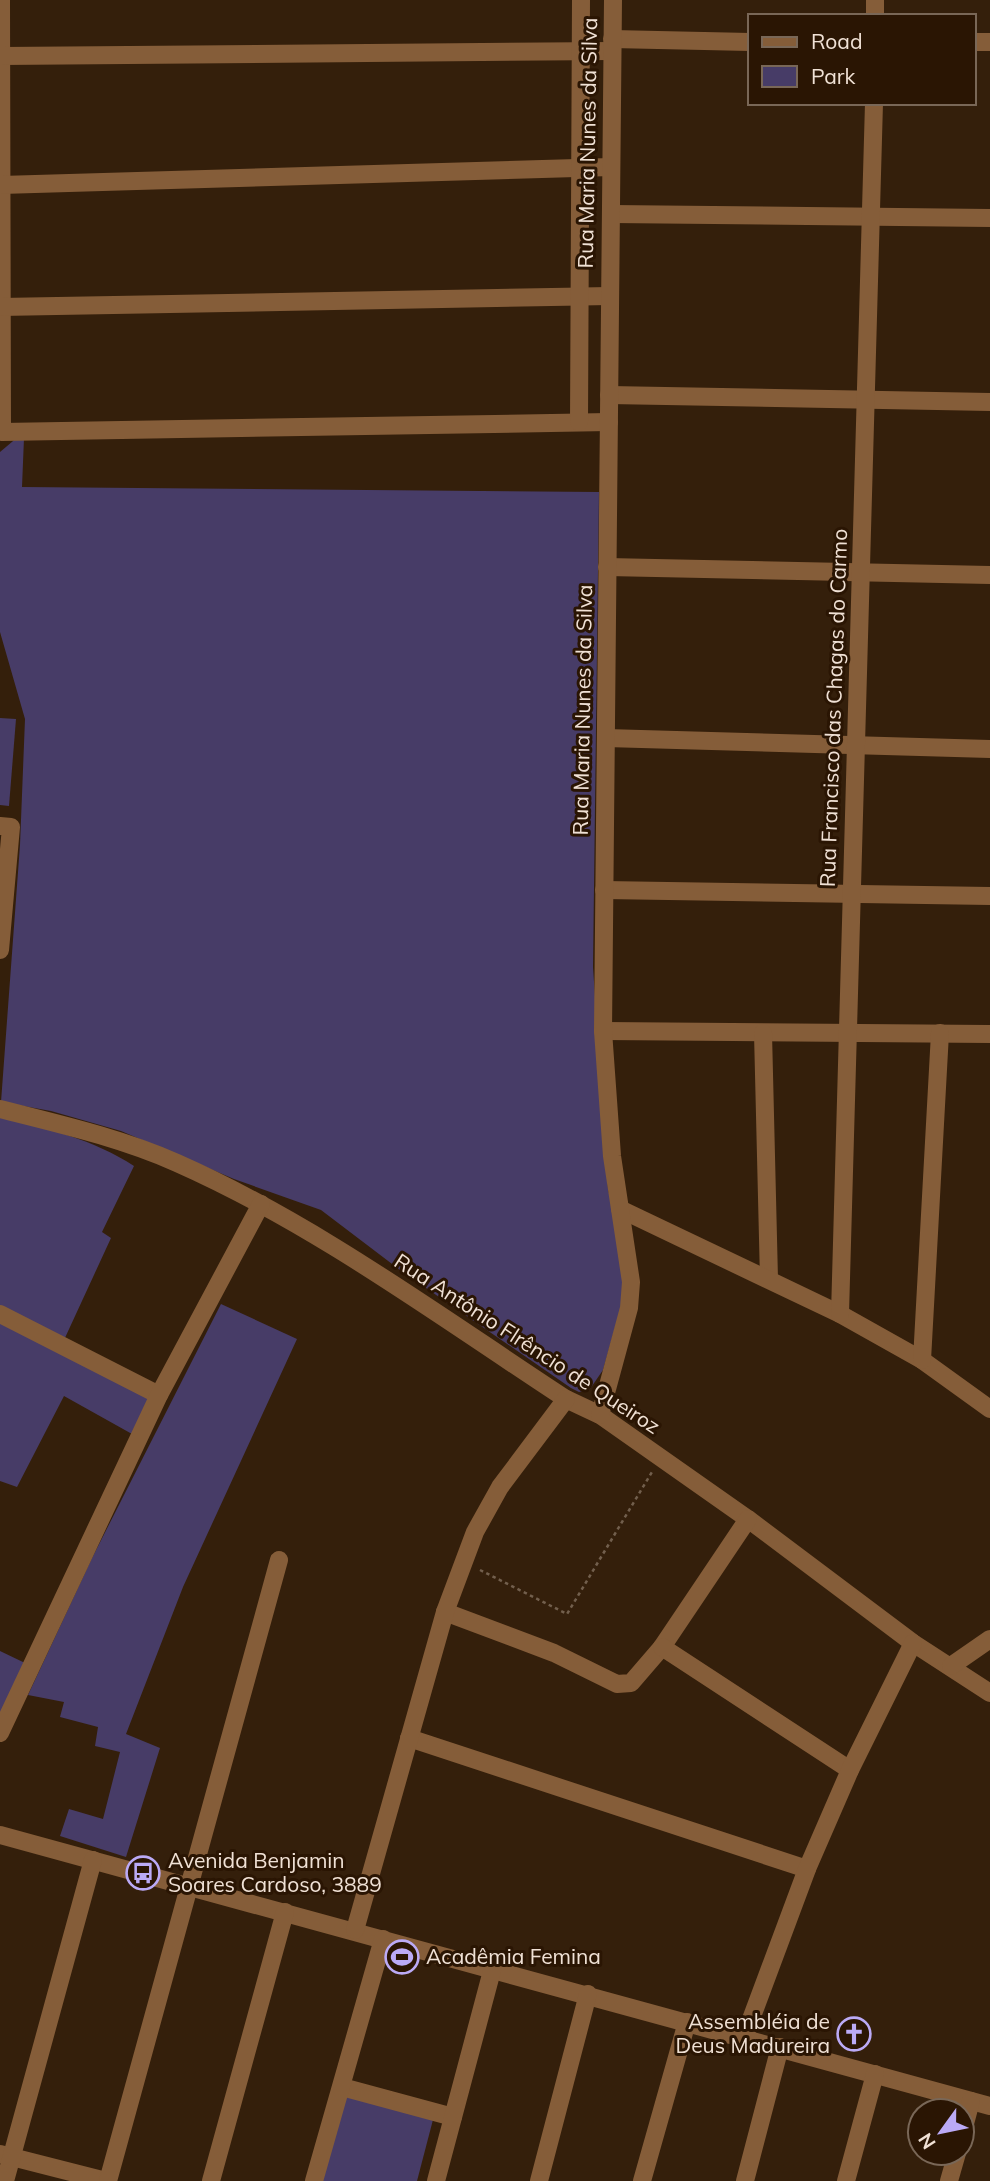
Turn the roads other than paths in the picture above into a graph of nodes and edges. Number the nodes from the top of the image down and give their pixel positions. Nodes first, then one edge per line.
1 (1, 0) edge
2 (581, 0) edge
3 (613, 0) edge
4 (748, 42) edge
5 (612, 45) junction
6 (583, 51) junction
7 (1, 55) edge
8 (874, 105) edge
9 (581, 167) junction
10 (611, 167) junction
11 (1, 185) edge
12 (611, 214) junction
13 (990, 218) edge
14 (872, 219) junction
15 (579, 296) junction
16 (610, 296) junction
17 (0, 307) edge
18 (0, 340) edge
19 (609, 395) junction
20 (867, 400) junction
21 (990, 402) edge
22 (579, 422) junction
23 (609, 422) junction
24 (607, 567) junction
25 (862, 573) junction
26 (990, 575) edge
27 (606, 738) junction
28 (856, 745) junction
29 (990, 749) edge
30 (0, 826) edge
31 (604, 890) junction
32 (851, 894) junction
33 (990, 896) edge
34 (0, 950) edge
35 (603, 1031) junction
36 (763, 1033) junction
37 (846, 1034) junction
38 (940, 1034) junction
39 (990, 1034) edge
40 (0, 1109) edge
41 (261, 1205) junction
42 (620, 1209) junction
43 (769, 1279) junction
44 (0, 1314) edge
45 (840, 1314) junction
46 (922, 1360) junction
47 (159, 1395) junction
48 (566, 1399) junction
49 (990, 1409) edge
50 (600, 1415) junction
51 (748, 1519) junction
52 (279, 1560) dead end
53 (444, 1612) junction
54 (990, 1639) edge
55 (913, 1643) junction
56 (662, 1647) junction
57 (951, 1666) junction
58 (990, 1693) edge
59 (0, 1733) edge
60 (409, 1738) junction
61 (850, 1770) junction
62 (0, 1835) edge
63 (93, 1860) junction
64 (807, 1870) junction
65 (188, 1885) junction
66 (285, 1912) junction
67 (355, 1930) junction
68 (383, 1939) junction
69 (493, 1968) junction
70 (589, 1994) junction
71 (687, 2021) junction
72 (744, 2038) junction
73 (780, 2047) junction
74 (875, 2074) junction
75 (342, 2087) junction
76 (957, 2097) edge
77 (453, 2117) junction
78 (6, 2155) edge
79 (5, 2181) edge
80 (107, 2181) edge
81 (211, 2181) edge
82 (314, 2181) edge
83 (436, 2181) edge
84 (539, 2181) edge
85 (642, 2181) edge
86 (745, 2181) edge
87 (846, 2181) edge

1 - 7 street
2 - 6 street
3 - 5 street, Rua Maria Nunes da Silva
4 - 5 street
5 - 6 street
5 - 10 street, Rua Maria Nunes da Silva
6 - 7 street
6 - 9 street
7 - 11 street
8 - 14 street, Rua Francisco das Chagas do Carmo
9 - 10 street
9 - 11 street
9 - 15 street
10 - 12 street, Rua Maria Nunes da Silva
11 - 17 street
12 - 14 street
12 - 16 street, Rua Maria Nunes da Silva
13 - 14 street
14 - 20 street, Rua Francisco das Chagas do Carmo
15 - 16 street
15 - 17 street
15 - 22 street
16 - 19 street, Rua Maria Nunes da Silva
17 - 18 street
18 - 22 street
19 - 20 street
19 - 23 street, Rua Maria Nunes da Silva
20 - 21 street
20 - 25 street, Rua Francisco das Chagas do Carmo
22 - 23 street
23 - 24 street, Rua Maria Nunes da Silva
24 - 25 street
24 - 27 street, Rua Maria Nunes da Silva
25 - 26 street
25 - 28 street, Rua Francisco das Chagas do Carmo
27 - 28 street
27 - 31 street, Rua Maria Nunes da Silva
28 - 29 street
28 - 32 street, Rua Francisco das Chagas do Carmo
30 - 34 street
31 - 32 street
31 - 35 street, Rua Maria Nunes da Silva
32 - 33 street
32 - 37 street, Rua Francisco das Chagas do Carmo
35 - 36 street
35 - 42 street, Rua Maria Nunes da Silva
36 - 37 street
36 - 43 street
37 - 38 street
37 - 45 street, Rua Francisco das Chagas do Carmo
38 - 39 street
38 - 46 street
40 - 41 street, Rua Antônio Flrêncio de Queiroz
41 - 47 street
41 - 48 street, Rua Antônio Flrêncio de Queiroz
42 - 43 street
42 - 50 street, Rua Maria Nunes da Silva
43 - 45 street
44 - 47 street
45 - 46 street
46 - 49 street
47 - 59 street
48 - 50 street, Rua Antônio Flrêncio de Queiroz
48 - 53 street
50 - 51 street, Rua Antônio Flrêncio de Queiroz
51 - 55 street, Rua Antônio Flrêncio de Queiroz
51 - 56 street
52 - 65 street
53 - 56 street
53 - 60 street
54 - 57 street
55 - 57 street, Rua Antônio Flrêncio de Queiroz
55 - 61 street
56 - 61 street
57 - 58 street, Rua Antônio Flrêncio de Queiroz
60 - 64 street
60 - 67 street
61 - 64 street
62 - 63 street
63 - 65 street
63 - 78 street
64 - 72 street
65 - 66 street
65 - 80 street
66 - 67 street
66 - 81 street
67 - 68 street
68 - 69 street
68 - 75 street
69 - 70 street
69 - 77 street
70 - 71 street
70 - 84 street
71 - 72 street
71 - 85 street
72 - 73 street
73 - 74 street
73 - 86 street
74 - 76 street
74 - 87 street
75 - 77 street
75 - 82 street
77 - 83 street
78 - 79 street
78 - 80 street

